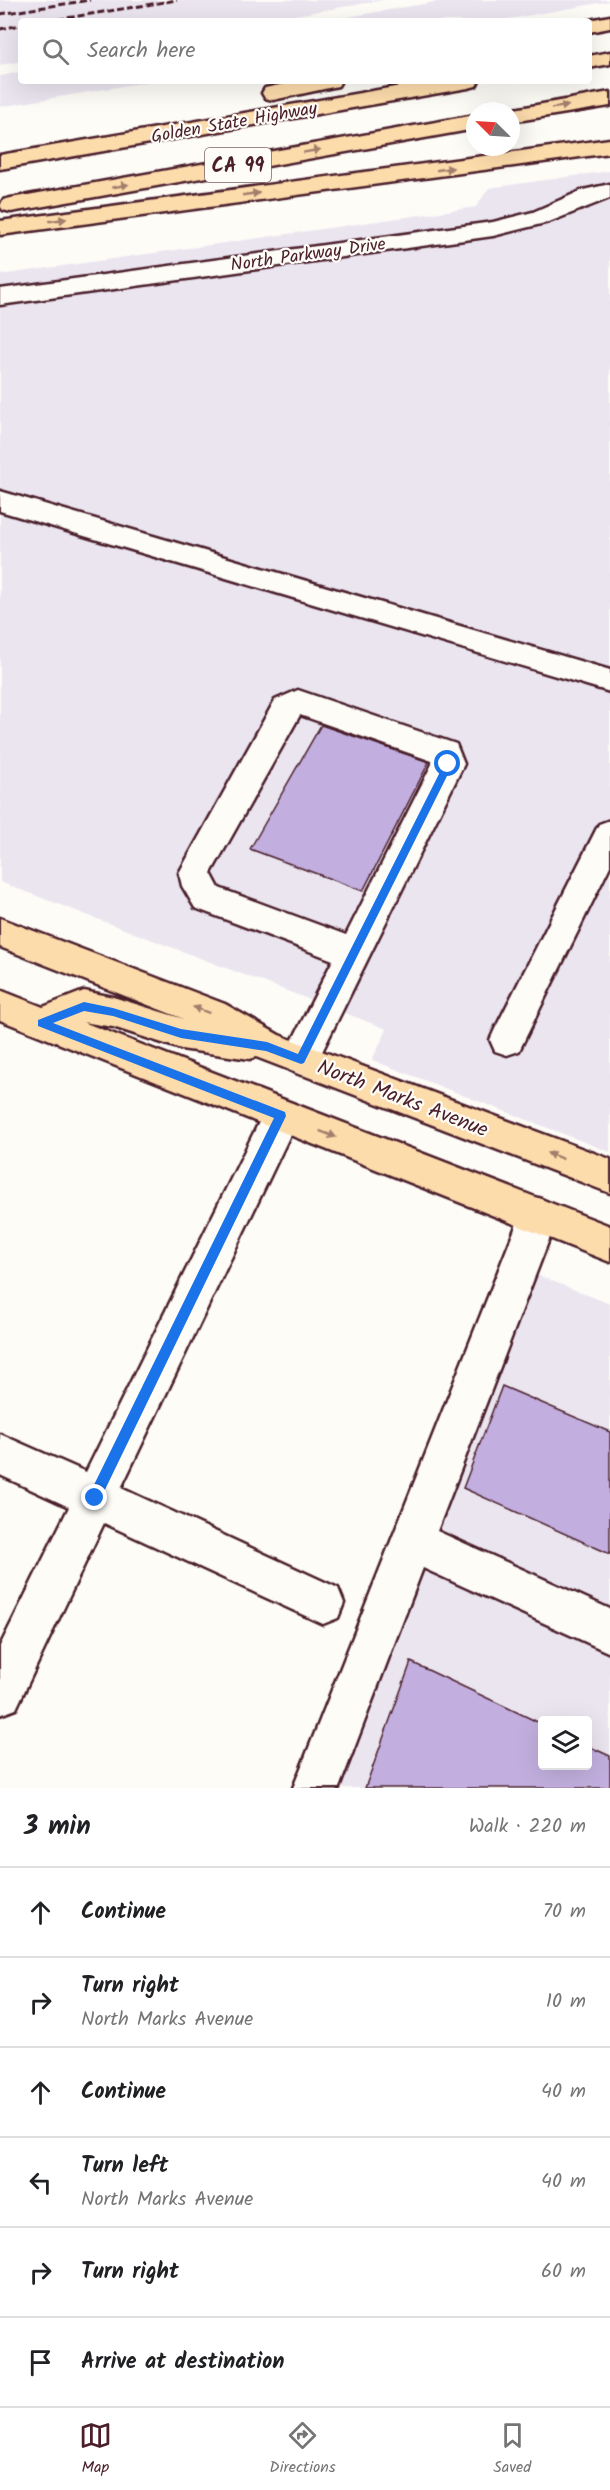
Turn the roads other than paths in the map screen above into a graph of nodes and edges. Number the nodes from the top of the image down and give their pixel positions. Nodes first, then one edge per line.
1 (610, 22) edge
2 (592, 25) edge
3 (610, 34) edge
4 (592, 37) edge
5 (610, 58) edge
6 (592, 61) edge
7 (316, 84) edge
8 (334, 84) edge
9 (451, 84) edge
10 (610, 99) edge
11 (202, 108) junction
12 (520, 114) edge
13 (466, 124) edge
14 (610, 146) edge
15 (0, 149) edge
16 (0, 162) edge
17 (610, 191) edge
18 (0, 207) edge
19 (0, 228) edge
20 (0, 297) edge
21 (0, 501) edge
22 (610, 681) edge
23 (610, 833) edge
24 (0, 932) edge
25 (354, 953) junction
26 (0, 1005) edge
27 (41, 1023) junction
28 (507, 1040) dead end
29 (267, 1046) junction
30 (301, 1059) junction
31 (281, 1116) junction
32 (610, 1176) edge
33 (539, 1216) junction
34 (610, 1244) edge
35 (0, 1454) edge
36 (95, 1498) junction
37 (412, 1541) junction
38 (323, 1603) dead end
39 (610, 1631) edge
40 (0, 1693) edge
41 (316, 1788) edge

1 - 2 main road
3 - 4 main road
5 - 6 main road
7 - 11 main road
8 - 11 main road
9 - 16 main road, Golden State Highway / CA 99
12 -> 10 main road
11 - 15 main road
18 -> 13 main road, Golden State Highway / CA 99
19 -> 14 main road
17 - 20 street, North Parkway Drive
21 - 22 street
23 - 28 street
29 -> 24 main road, North Marks Avenue
25 - 25 street
25 - 30 street
26 - 27 main road
27 - 29 main road
27 - 31 main road
29 - 30 main road, North Marks Avenue
32 -> 30 main road, North Marks Avenue
31 -> 33 main road
31 - 36 street
33 - 34 main road
33 - 37 street
35 - 36 street
36 - 38 street
36 - 40 street
37 - 39 street
37 - 41 street

